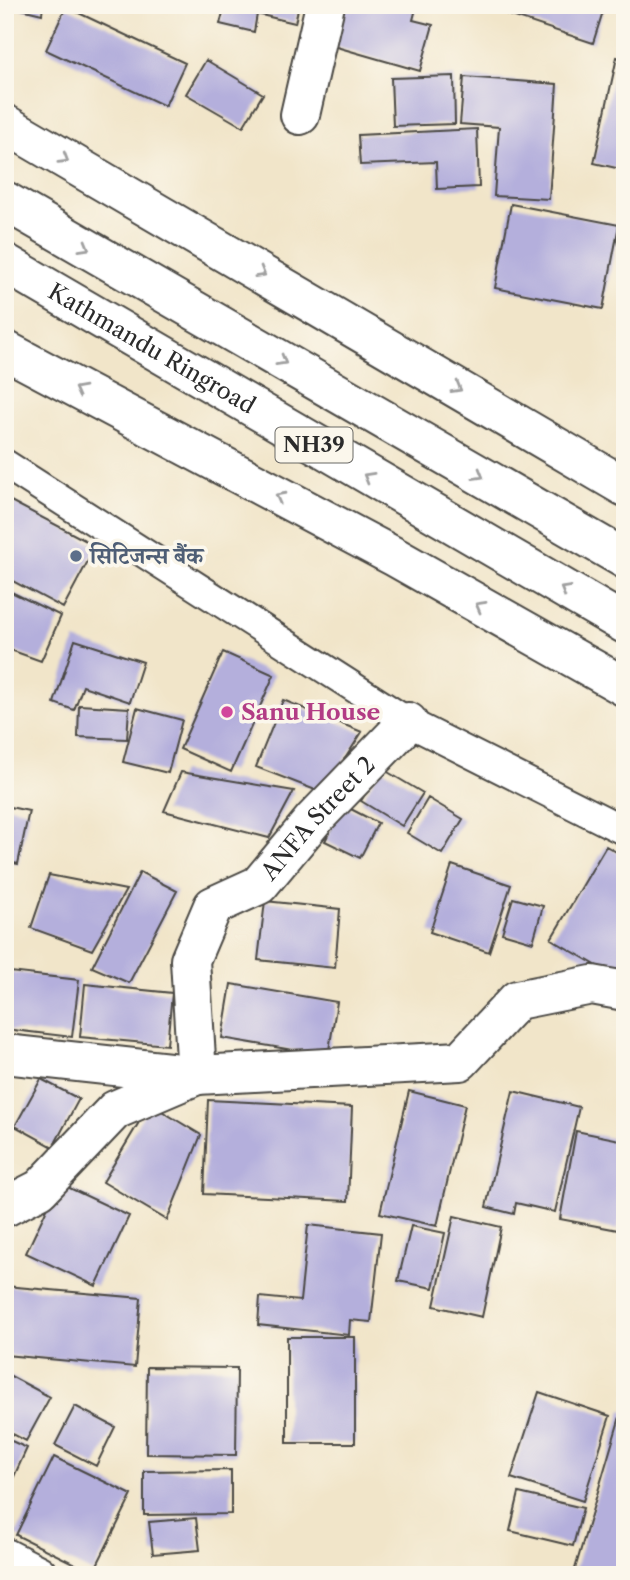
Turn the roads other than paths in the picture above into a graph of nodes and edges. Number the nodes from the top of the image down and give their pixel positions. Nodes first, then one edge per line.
1 (325, 5) edge
2 (300, 115) dead end
3 (5, 124) edge
4 (5, 201) edge
5 (5, 263) edge
6 (5, 350) edge
7 (5, 464) edge
8 (625, 487) edge
9 (625, 559) edge
10 (625, 624) edge
11 (625, 687) edge
12 (408, 722) junction
13 (625, 831) edge
14 (625, 991) edge
15 (5, 1054) edge
16 (197, 1075) junction
17 (5, 1207) edge
18 (5, 1558) edge
19 (38, 1575) edge

1 - 2 main road
3 -> 8 main road
4 -> 9 main road, NH39
10 -> 5 main road, Kathmandu Ringroad / NH39
11 -> 6 main road
7 - 12 lane
12 - 13 lane
12 - 16 main road, ANFA Street 2
14 - 16 main road
15 - 16 main road
16 - 17 main road
18 - 19 main road

